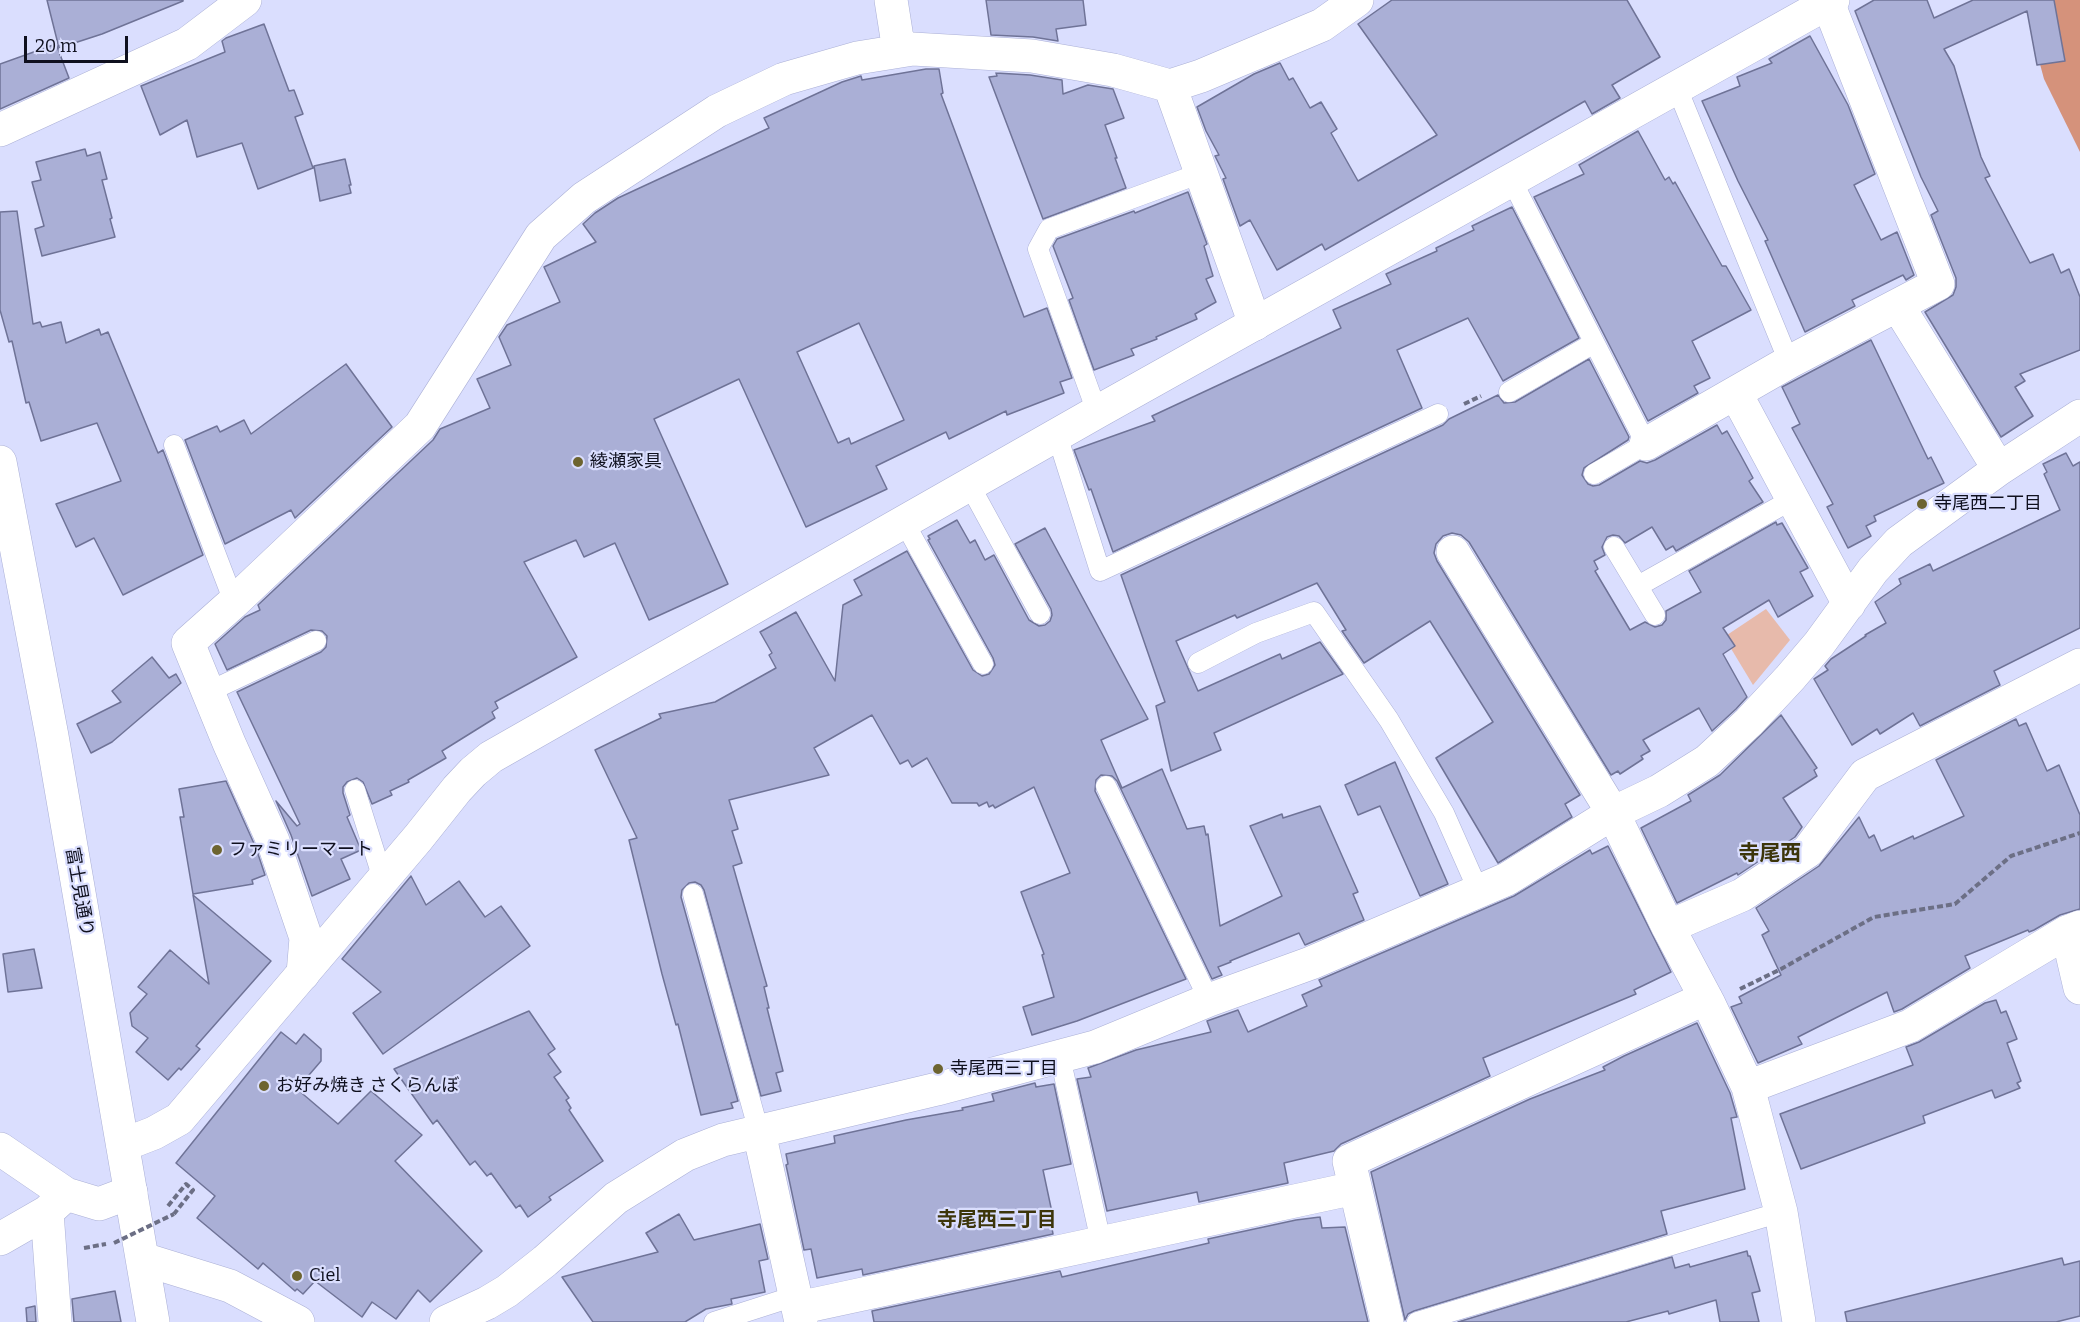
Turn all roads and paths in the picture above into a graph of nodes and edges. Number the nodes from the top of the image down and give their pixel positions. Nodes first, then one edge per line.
1 (245, 0) edge
2 (891, 0) edge
3 (1357, 0) edge
4 (1830, 1) edge
5 (899, 51) junction
6 (1170, 86) junction
7 (1677, 88) junction
8 (0, 130) edge
9 (1201, 173) junction
10 (1511, 179) junction
11 (1898, 306) junction
12 (1255, 324) junction
13 (1594, 343) junction
14 (1789, 362) junction
15 (1509, 392) joint
16 (1736, 394) junction
17 (1097, 412) junction
18 (1438, 414) joint
19 (2080, 416) edge
20 (1057, 435) junction
21 (1646, 444) junction
22 (174, 445) dead end
23 (0, 462) edge
24 (1999, 469) junction
25 (1594, 474) dead end
26 (969, 484) junction
27 (1793, 499) junction
28 (904, 522) junction
29 (1614, 547) dead end
30 (1453, 552) dead end
31 (1638, 586) junction
32 (234, 602) junction
33 (1849, 604) junction
34 (1040, 614) dead end
35 (1655, 615) dead end
36 (316, 641) dead end
37 (1198, 663) dead end
38 (983, 664) dead end
39 (2080, 665) edge
40 (208, 692) junction
41 (1106, 786) dead end
42 (355, 790) dead end
43 (1612, 813) junction
44 (2080, 833) edge
45 (383, 879) junction
46 (1479, 892) junction
47 (693, 894) dead end
48 (1668, 927) junction
49 (2073, 930) edge
50 (303, 974) junction
51 (2080, 988) edge
52 (1209, 1000) junction
53 (1708, 1001) junction
54 (1060, 1057) junction
55 (1748, 1087) junction
56 (759, 1132) junction
57 (123, 1145) junction
58 (0, 1149) edge
59 (1355, 1188) junction
60 (131, 1192) junction
61 (56, 1203) junction
62 (167, 1207) dead end
63 (1781, 1212) junction
64 (0, 1239) edge
65 (1101, 1242) junction
66 (78, 1249) dead end
67 (143, 1259) junction
68 (798, 1309) edge
69 (55, 1322) edge
70 (153, 1322) edge
71 (298, 1322) edge
72 (446, 1322) edge
73 (714, 1322) edge
74 (1387, 1322) edge
75 (1417, 1322) edge
76 (1799, 1322) edge

1 - 8 street
2 - 5 street
3 - 6 street
4 - 7 street
4 - 11 street
5 - 6 street
5 - 32 street
6 - 9 street
7 - 10 street
7 - 14 lane
9 - 12 street
9 - 17 lane
10 - 12 street
10 - 13 lane
11 - 14 street
11 - 24 street
12 - 17 street
13 - 15 lane
13 - 21 lane
14 - 16 street
15 - 18 path
16 - 21 street
16 - 27 street
17 - 20 street
18 - 20 lane
19 - 24 street
20 - 26 street
21 - 25 lane
22 - 32 lane
23 - 57 street, 富士見通り
24 - 33 street
26 - 28 street
26 - 34 lane
27 - 31 lane
27 - 33 street
28 - 38 lane
28 - 45 street
29 - 31 lane
30 - 43 street
31 - 35 lane
32 - 40 street
33 - 43 street
36 - 40 lane
37 - 46 lane
39 - 48 street
40 - 50 street
41 - 52 lane
42 - 45 lane
43 - 46 street
43 - 48 street
44 - 53 path
45 - 50 street
46 - 52 street
47 - 56 lane
48 - 53 street
49 - 51 street
49 - 55 street
50 - 57 street
52 - 54 street
53 - 55 street
53 - 59 street
54 - 56 street
54 - 65 lane
55 - 63 street
56 - 68 street
56 - 72 street
57 - 60 street, 富士見通り
58 - 61 street
59 - 65 street
59 - 74 street
60 - 61 street
60 - 67 street, 富士見通り
61 - 64 street
61 - 69 street
62 - 66 path, bridge
63 - 75 lane
63 - 76 street
65 - 68 street
67 - 70 street, 富士見通り
67 - 71 street
68 - 73 lane

